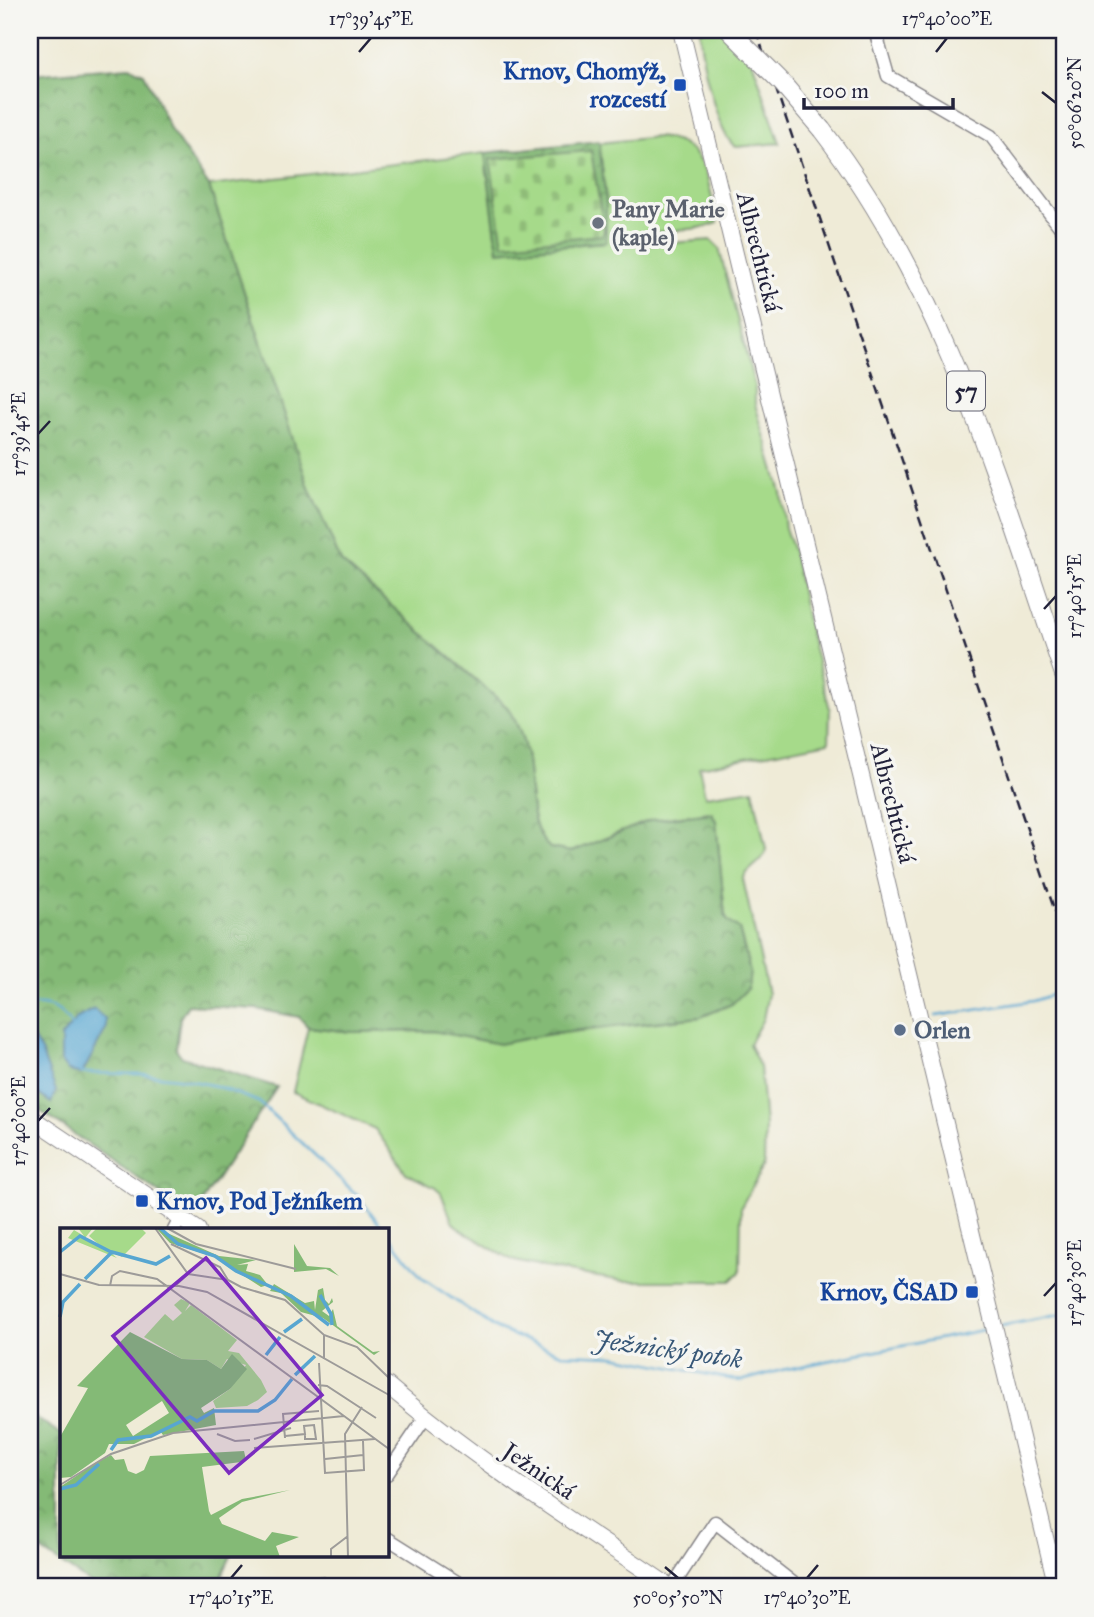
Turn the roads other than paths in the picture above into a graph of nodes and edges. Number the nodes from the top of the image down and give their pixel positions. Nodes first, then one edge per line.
1 (681, 30) edge
2 (729, 30) edge
3 (875, 30) edge
4 (1064, 232) edge
5 (1064, 674) edge
6 (30, 1116) edge
7 (178, 1224) edge
8 (388, 1386) edge
9 (425, 1418) junction
10 (388, 1473) edge
11 (388, 1539) edge
12 (465, 1587) edge
13 (671, 1587) edge
14 (799, 1587) edge
15 (1057, 1587) edge

1 - 15 main road, Albrechtická
2 - 5 main road, 57, bridge
3 - 4 street
6 - 7 main road
8 - 9 main road, Ježnická
9 - 10 street
9 - 13 main road, Ježnická
11 - 12 street
13 - 14 street

